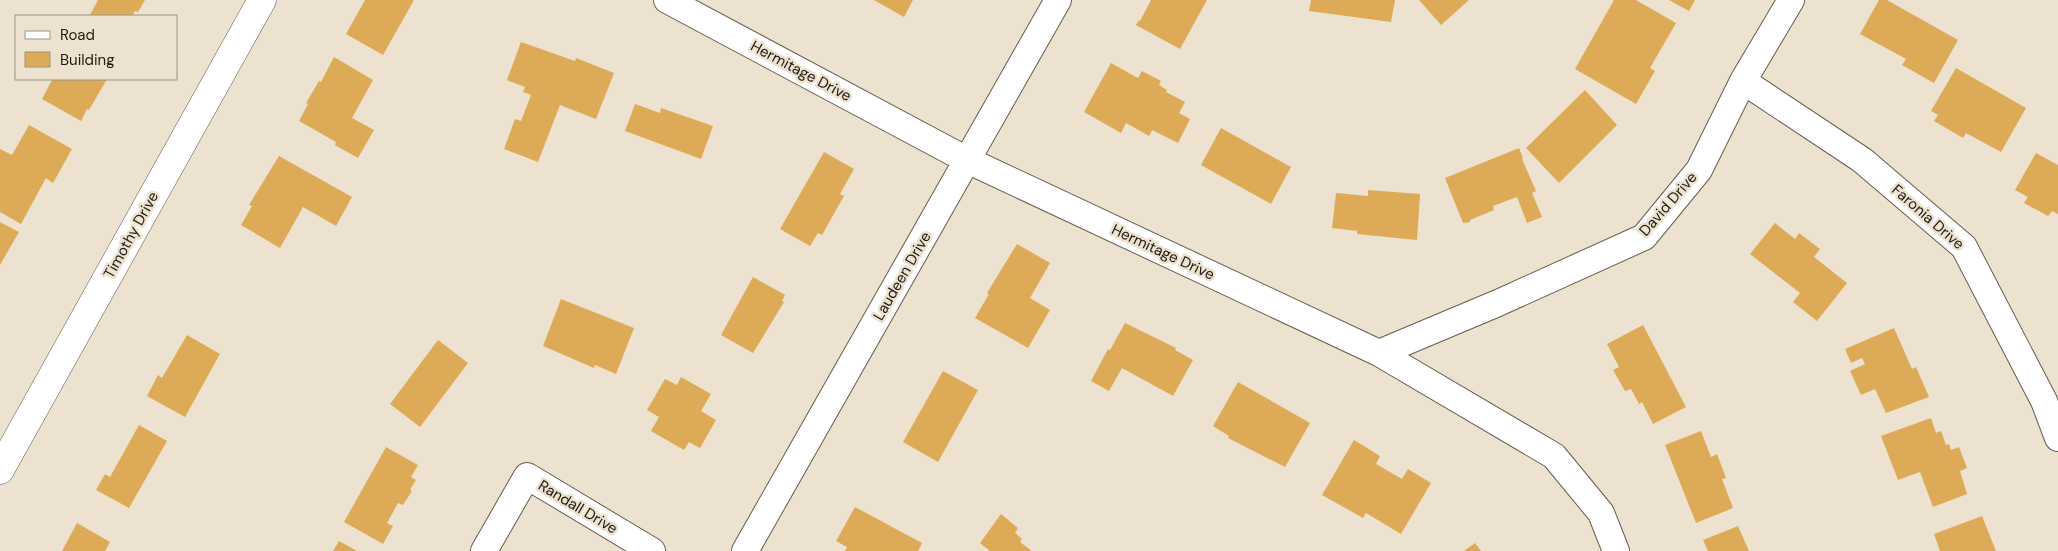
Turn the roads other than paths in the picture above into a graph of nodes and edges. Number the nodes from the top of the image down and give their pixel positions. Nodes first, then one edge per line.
1 (262, 0) edge
2 (667, 0) edge
3 (1058, 0) edge
4 (1791, 0) edge
5 (1742, 81) junction
6 (967, 160) junction
7 (1378, 353) junction
8 (2051, 400) edge
9 (2058, 438) edge
10 (0, 470) edge
11 (484, 551) edge
12 (652, 551) edge
13 (745, 551) edge
14 (1616, 551) edge

1 - 10 street, Timothy Drive
2 - 6 street, Hermitage Drive
3 - 6 street, Laudeen Drive
4 - 5 street, David Drive
5 - 7 street, David Drive
5 - 8 street, Faronia Drive
6 - 7 street, Hermitage Drive
6 - 13 street, Laudeen Drive
7 - 14 street, Hermitage Drive
8 - 9 street, Faronia Drive
11 - 12 street, Randall Drive

